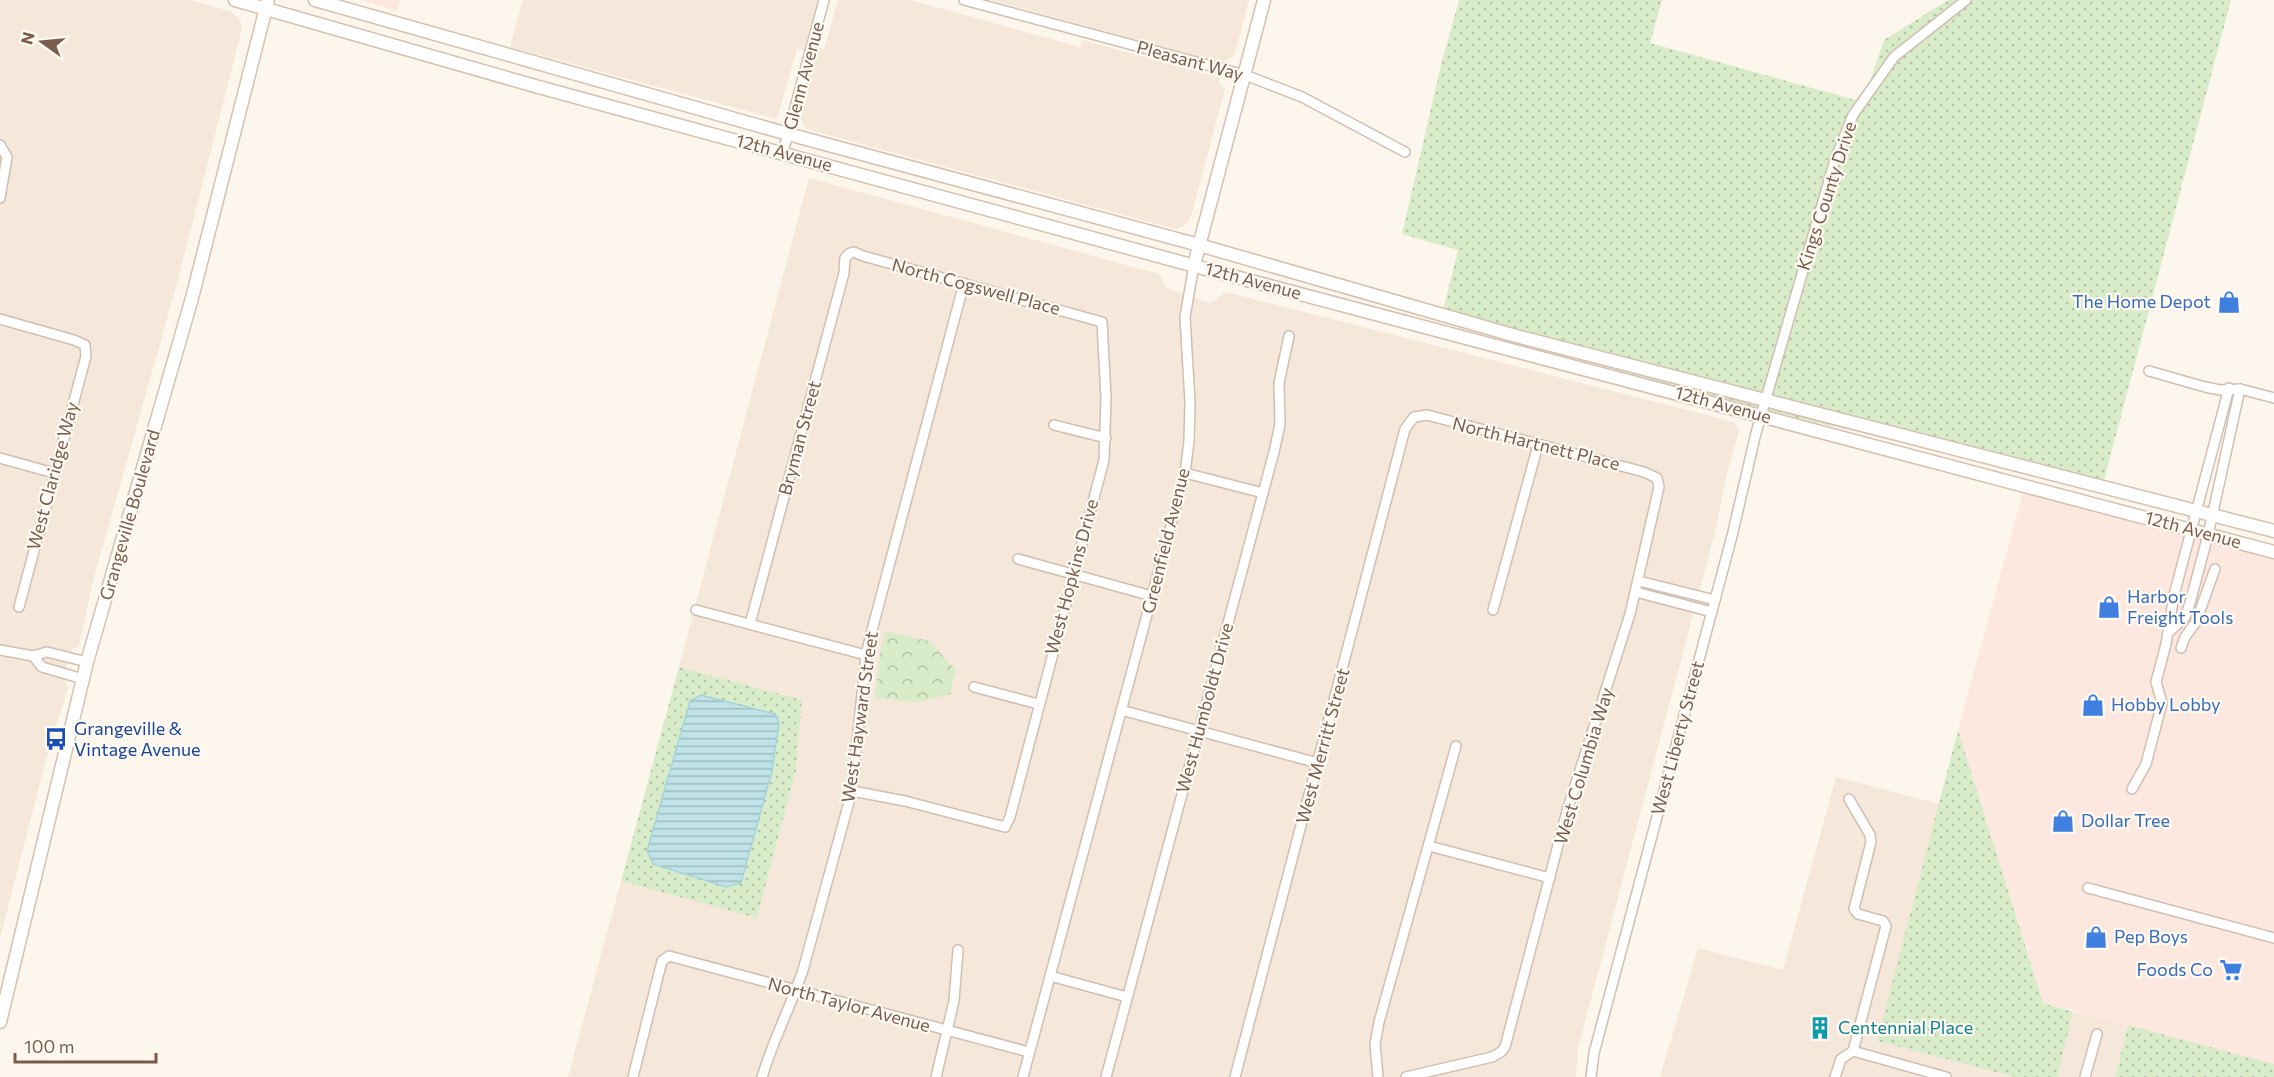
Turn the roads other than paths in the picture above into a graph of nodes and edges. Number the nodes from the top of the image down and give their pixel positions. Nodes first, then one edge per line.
1 (235, 0) edge
2 (315, 0) edge
3 (824, 0) edge
4 (964, 0) edge
5 (1264, 0) edge
6 (1966, 0) edge
7 (270, 3) edge
8 (1245, 75) junction
9 (788, 134) junction
10 (0, 145) edge
11 (783, 152) junction
12 (1405, 152) dead end
13 (0, 198) edge
14 (1199, 245) junction
15 (849, 252) joint
16 (1194, 265) junction
17 (964, 283) junction
18 (0, 319) edge
19 (1102, 322) joint
20 (1289, 336) dead end
21 (2149, 371) dead end
22 (2229, 388) junction
23 (2240, 389) junction
24 (1765, 398) junction
25 (2274, 398) edge
26 (1761, 415) junction
27 (1414, 417) joint
28 (1054, 425) dead end
29 (1106, 438) junction
30 (1538, 445) junction
31 (0, 458) edge
32 (54, 473) junction
33 (1185, 473) junction
34 (1657, 478) joint
35 (2036, 488) junction
36 (2112, 490) junction
37 (1263, 493) junction
38 (2196, 511) junction
39 (2212, 514) junction
40 (2192, 530) junction
41 (2274, 531) edge
42 (2208, 535) junction
43 (2274, 552) edge
44 (1018, 559) dead end
45 (2215, 569) dead end
46 (1073, 574) junction
47 (1639, 581) junction
48 (1636, 592) junction
49 (1152, 596) junction
50 (1715, 600) junction
51 (19, 607) dead end
52 (696, 610) dead end
53 (1493, 610) dead end
54 (1712, 612) junction
55 (750, 624) junction
56 (2169, 633) junction
57 (2181, 648) dead end
58 (0, 650) edge
59 (866, 655) junction
60 (33, 656) junction
61 (87, 662) junction
62 (83, 679) junction
63 (974, 687) dead end
64 (1038, 704) junction
65 (1121, 710) junction
66 (1199, 731) junction
67 (1456, 746) dead end
68 (1318, 763) junction
69 (2132, 789) dead end
70 (852, 791) junction
71 (1849, 799) dead end
72 (1429, 846) junction
73 (1550, 878) junction
74 (2088, 888) dead end
75 (2274, 938) edge
76 (958, 950) dead end
77 (1050, 976) junction
78 (796, 991) junction
79 (1127, 997) junction
80 (0, 1022) edge
81 (947, 1031) junction
82 (2097, 1034) dead end
83 (1853, 1051) junction
84 (1029, 1052) junction
85 (633, 1077) edge
86 (762, 1077) edge
87 (936, 1077) edge
88 (1023, 1077) edge
89 (1106, 1077) edge
90 (1235, 1077) edge
91 (1378, 1077) edge
92 (1406, 1077) edge
93 (1591, 1077) edge
94 (1835, 1077) edge
95 (1946, 1077) edge
96 (2085, 1077) edge

1 - 7 main road, 12th Avenue
2 - 9 main road, 12th Avenue
3 - 9 street, Glenn Avenue
4 - 8 street, Pleasant Way
5 - 8 main road, Greenfield Avenue
6 - 24 street, Kings County Drive
7 - 11 main road, 12th Avenue
7 - 61 main road, Grangeville Boulevard
8 - 12 street, Pleasant Way
8 - 14 main road, Greenfield Avenue
9 - 11 street, Glenn Avenue
9 - 14 main road, 12th Avenue
10 - 13 street
11 - 16 main road, 12th Avenue
14 - 16 main road, Greenfield Avenue
14 - 24 main road, 12th Avenue
15 - 17 street, North Cogswell Place
15 - 55 street, Bryman Street
16 - 26 main road, 12th Avenue
16 - 33 street, Greenfield Avenue
17 - 19 street, North Cogswell Place
17 - 59 street, West Hayward Street
18 - 32 street, West Claridge Way
19 - 29 street, West Hopkins Drive
20 - 37 street, West Humboldt Drive
21 - 22 street
22 - 23 street
22 - 38 street
23 - 25 street
23 - 39 street
24 - 26 street, West Liberty Street
24 - 36 main road, 12th Avenue
26 - 35 main road, 12th Avenue
26 - 50 street, West Liberty Street
27 - 30 street, North Hartnett Place
27 - 68 street, West Merritt Street
28 - 29 street
29 - 46 street, West Hopkins Drive
30 - 34 street, North Hartnett Place
30 - 53 street
31 - 32 street
32 - 51 street, West Claridge Way
33 - 37 street
33 - 49 street, Greenfield Avenue
34 - 47 street, West Columbia Way
35 - 36 main road
35 - 40 main road, 12th Avenue
36 - 38 main road, 12th Avenue
37 - 66 street, West Humboldt Drive
38 - 39 main road, 12th Avenue
38 - 40 street
39 - 41 main road, 12th Avenue
39 - 42 street
40 - 42 main road, 12th Avenue
40 - 56 street
42 - 43 main road, 12th Avenue
42 - 56 street
44 - 46 street
45 - 57 street
46 - 49 street
46 - 64 street, West Hopkins Drive
47 - 48 street, West Columbia Way
47 - 50 street
48 - 54 street
48 - 73 street, West Columbia Way
49 - 65 street, Greenfield Avenue
50 - 54 street, West Liberty Street
52 - 55 street
54 - 93 street, West Liberty Street
55 - 59 street
56 - 69 street
58 - 60 street
59 - 70 street, West Hayward Street
60 - 61 street
60 - 62 street
61 - 62 main road, Grangeville Boulevard
62 - 80 main road, Grangeville Boulevard
63 - 64 street
64 - 70 street, West Hopkins Drive
65 - 66 street
65 - 77 street, Greenfield Avenue
66 - 68 street
66 - 79 street, West Humboldt Drive
67 - 72 street
68 - 90 street, West Merritt Street
70 - 78 street, West Hayward Street
71 - 83 street
72 - 73 street
72 - 91 street
73 - 92 street, West Columbia Way
74 - 75 street
76 - 81 street
77 - 79 street
77 - 84 street, Greenfield Avenue
78 - 81 street, North Taylor Avenue
78 - 85 street, North Taylor Avenue
78 - 86 street, West Hayward Street
79 - 89 street, West Humboldt Drive
81 - 84 street, North Taylor Avenue
81 - 87 street
82 - 96 street
83 - 94 street
83 - 95 street
84 - 88 street, Greenfield Avenue

